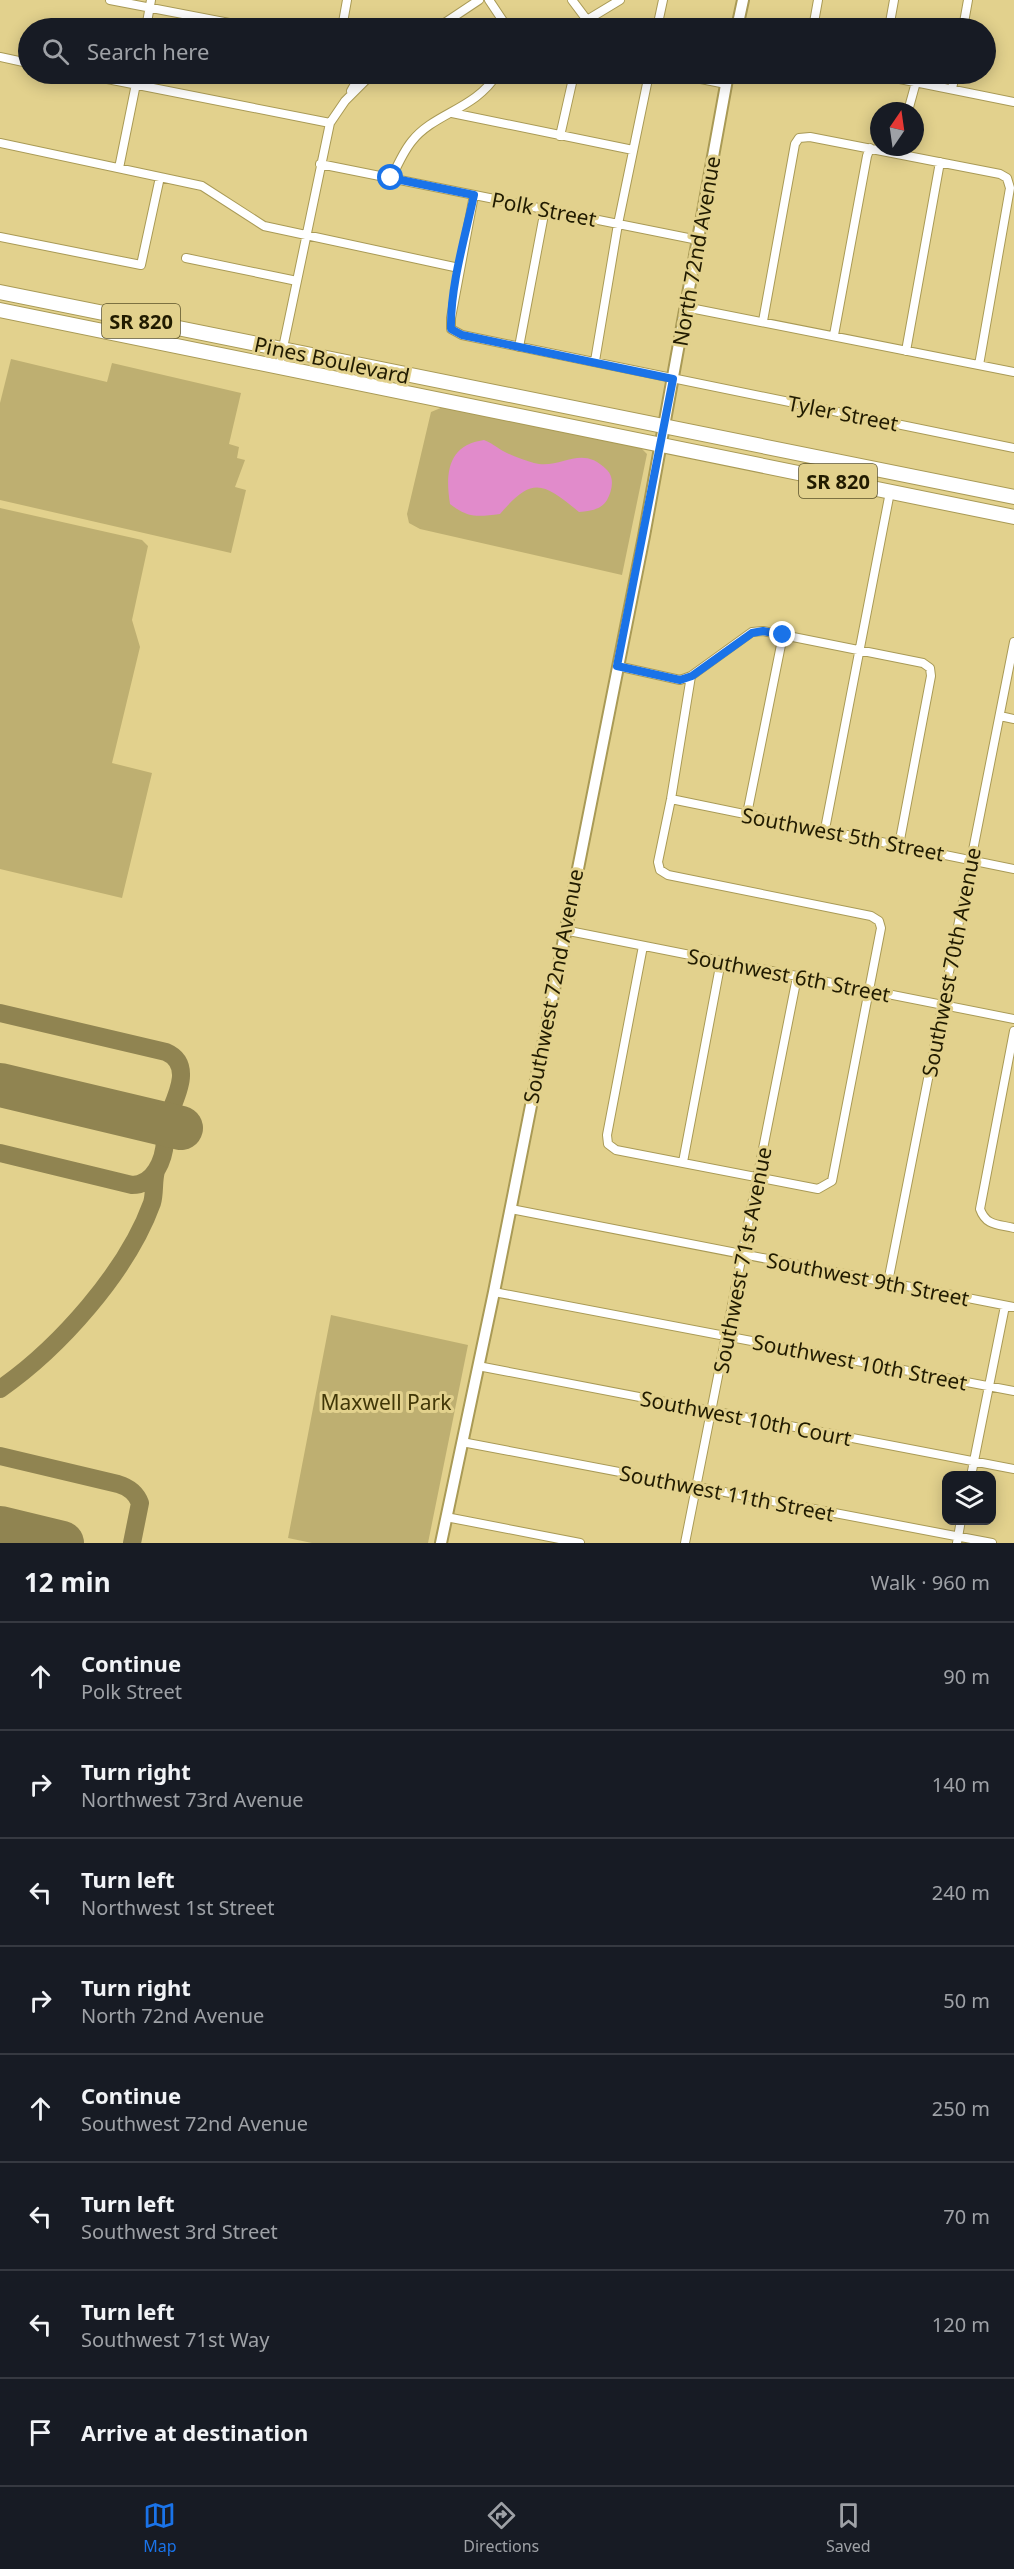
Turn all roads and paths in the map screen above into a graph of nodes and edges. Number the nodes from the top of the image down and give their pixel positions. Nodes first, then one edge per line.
1 (110, 0) edge
2 (347, 0) edge
3 (479, 0) edge
4 (489, 0) edge
5 (572, 0) edge
6 (620, 0) edge
7 (663, 0) edge
8 (743, 0) edge
9 (818, 0) edge
10 (894, 0) edge
11 (968, 0) edge
12 (151, 4) edge
13 (212, 18) edge
14 (344, 18) edge
15 (452, 18) edge
16 (501, 18) edge
17 (586, 18) edge
18 (590, 18) edge
19 (659, 18) edge
20 (739, 18) edge
21 (815, 18) edge
22 (891, 18) edge
23 (965, 18) edge
24 (0, 57) edge
25 (18, 61) edge
26 (136, 84) joint
27 (355, 84) edge
28 (362, 84) edge
29 (490, 84) edge
30 (572, 84) edge
31 (646, 84) edge
32 (726, 84) edge
33 (915, 84) edge
34 (926, 84) edge
35 (953, 84) edge
36 (952, 89) junction
37 (350, 96) junction
38 (910, 102) edge
39 (1014, 102) edge
40 (452, 112) junction
41 (330, 123) junction
42 (560, 136) junction
43 (0, 143) edge
44 (870, 148) joint
45 (633, 150) junction
46 (918, 156) edge
47 (940, 162) junction
48 (320, 164) junction
49 (119, 168) junction
50 (160, 177) junction
51 (391, 178) junction
52 (474, 195) junction
53 (545, 209) junction
54 (618, 224) junction
55 (0, 237) edge
56 (306, 237) junction
57 (698, 240) junction
58 (186, 258) dead end
59 (459, 268) junction
60 (297, 281) junction
61 (0, 292) edge
62 (685, 307) junction
63 (0, 310) edge
64 (763, 321) junction
65 (834, 335) junction
66 (519, 346) junction
67 (283, 349) junction
68 (906, 351) junction
69 (595, 361) junction
70 (979, 365) junction
71 (279, 367) junction
72 (1014, 372) edge
73 (673, 379) junction
74 (446, 383) junction
75 (429, 398) junction
76 (664, 428) junction
77 (662, 444) junction
78 (1014, 448) edge
79 (908, 477) junction
80 (843, 482) junction
81 (890, 492) junction
82 (1014, 497) edge
83 (954, 505) junction
84 (1014, 507) edge
85 (1014, 517) edge
86 (783, 635) junction
87 (1014, 642) edge
88 (861, 650) junction
89 (617, 666) junction
90 (692, 676) junction
91 (1000, 716) junction
92 (1014, 719) edge
93 (672, 799) junction
94 (747, 814) junction
95 (825, 829) junction
96 (899, 844) junction
97 (971, 860) junction
98 (1014, 869) edge
99 (564, 930) junction
100 (643, 946) junction
101 (721, 961) junction
102 (797, 977) junction
103 (870, 990) junction
104 (942, 1005) junction
105 (1014, 1019) edge
106 (1014, 1031) edge
107 (683, 1162) junction
108 (758, 1178) junction
109 (511, 1209) junction
110 (1014, 1228) edge
111 (743, 1254) junction
112 (888, 1282) junction
113 (494, 1292) junction
114 (1010, 1306) edge
115 (727, 1336) junction
116 (478, 1366) junction
117 (988, 1386) junction
118 (1014, 1391) edge
119 (711, 1412) junction
120 (462, 1442) junction
121 (974, 1462) junction
122 (1014, 1469) edge
123 (972, 1471) edge
124 (696, 1488) junction
125 (446, 1517) junction
126 (960, 1525) edge
127 (957, 1540) edge
128 (441, 1543) edge
129 (579, 1543) edge
130 (684, 1543) edge
131 (992, 1543) edge

1 - 12 street
2 - 14 street
3 - 15 street
4 - 16 street
5 - 17 street
6 - 18 street
7 - 19 street
8 - 20 street
9 - 21 street
10 - 22 street
11 - 23 street
12 - 13 street
24 - 25 street
26 - 41 street
26 - 49 street
27 - 37 street
28 - 37 street
29 - 40 street
30 - 42 street
31 - 45 street
32 - 57 street, North 72nd Avenue
33 - 38 street
34 - 36 street
35 - 36 street
36 - 39 street
37 - 41 street
40 - 42 street
40 - 51 street
41 - 48 street
42 - 45 street
43 - 49 street
44 - 64 street
44 - 65 street
45 - 54 street
46 - 47 street
47 - 68 street
47 - 70 street
48 - 51 street, Polk Street
48 - 56 street
49 - 50 street
50 - 55 street
50 - 56 street
51 - 52 street, Polk Street
52 - 53 street, Polk Street
52 - 59 street
53 - 54 street, Polk Street
53 - 66 street
54 - 57 street, Polk Street
54 - 69 street
56 - 59 street
56 - 60 street
57 - 62 street, North 72nd Avenue
58 - 60 street
59 - 66 street, Tyler Street
60 - 67 street
61 - 67 highway, Pines Boulevard / SR 820
62 - 64 street
62 - 73 street, North 72nd Avenue
63 - 71 highway, Pines Boulevard / SR 820
64 - 65 street
65 - 68 street
66 - 69 street, Tyler Street
67 - 71 street
67 - 74 highway, Pines Boulevard / SR 820
68 - 70 street
69 - 73 street, Tyler Street
70 - 72 street
71 - 75 highway, Pines Boulevard / SR 820
73 - 76 street, North 72nd Avenue
73 - 78 street, Tyler Street
74 - 75 highway
74 - 76 highway, Pines Boulevard / SR 820
75 - 77 highway, Pines Boulevard / SR 820
76 - 77 street, Southwest 72nd Avenue
76 - 79 highway, SR 820
77 - 80 highway, SR 820
77 - 89 street, Southwest 72nd Avenue
79 - 80 highway
79 - 82 highway, SR 820
80 - 81 highway, SR 820
81 - 83 highway, SR 820
81 - 88 street
83 - 84 highway
83 - 85 highway, SR 820
86 - 88 street
86 - 90 street
86 - 94 street
87 - 91 street, Southwest 70th Avenue
88 - 95 street
88 - 96 street
89 - 90 street
89 - 99 street, Southwest 72nd Avenue
90 - 93 street
91 - 92 street
91 - 97 street, Southwest 70th Avenue
93 - 94 street, Southwest 5th Street
93 - 103 street
94 - 95 street, Southwest 5th Street
95 - 96 street, Southwest 5th Street
96 - 97 street, Southwest 5th Street
97 - 98 street, Southwest 5th Street
97 - 104 street, Southwest 70th Avenue
99 - 100 street, Southwest 6th Street
99 - 109 street, Southwest 72nd Avenue
100 - 101 street, Southwest 6th Street
100 - 107 street
101 - 102 street, Southwest 6th Street
101 - 107 street
102 - 103 street, Southwest 6th Street
102 - 108 street, Southwest 71st Avenue
103 - 104 street, Southwest 6th Street
103 - 108 street
104 - 105 street, Southwest 6th Street
104 - 112 street, Southwest 70th Avenue
106 - 110 street
107 - 108 street
108 - 111 street, Southwest 71st Avenue
109 - 111 street, Southwest 9th Street
109 - 113 street, Southwest 72nd Avenue
111 - 112 street, Southwest 9th Street
111 - 115 street, Southwest 71st Avenue
112 - 114 street, Southwest 9th Street
113 - 115 street, Southwest 10th Street
113 - 116 street, Southwest 72nd Avenue
114 - 117 street
115 - 117 street, Southwest 10th Street
115 - 119 street, Southwest 71st Avenue
116 - 119 street, Southwest 10th Court
116 - 120 street, Southwest 72nd Avenue
117 - 118 street, Southwest 10th Street
117 - 121 street
119 - 121 street, Southwest 10th Court
119 - 124 street, Southwest 71st Avenue
120 - 124 street, Southwest 11th Street
120 - 125 street, Southwest 72nd Avenue
121 - 122 street, Southwest 10th Court
121 - 123 street
124 - 127 street, Southwest 11th Street
124 - 130 street, Southwest 71st Avenue
125 - 128 street, Southwest 72nd Avenue
125 - 129 street
126 - 127 street
127 - 131 street, Southwest 11th Street

